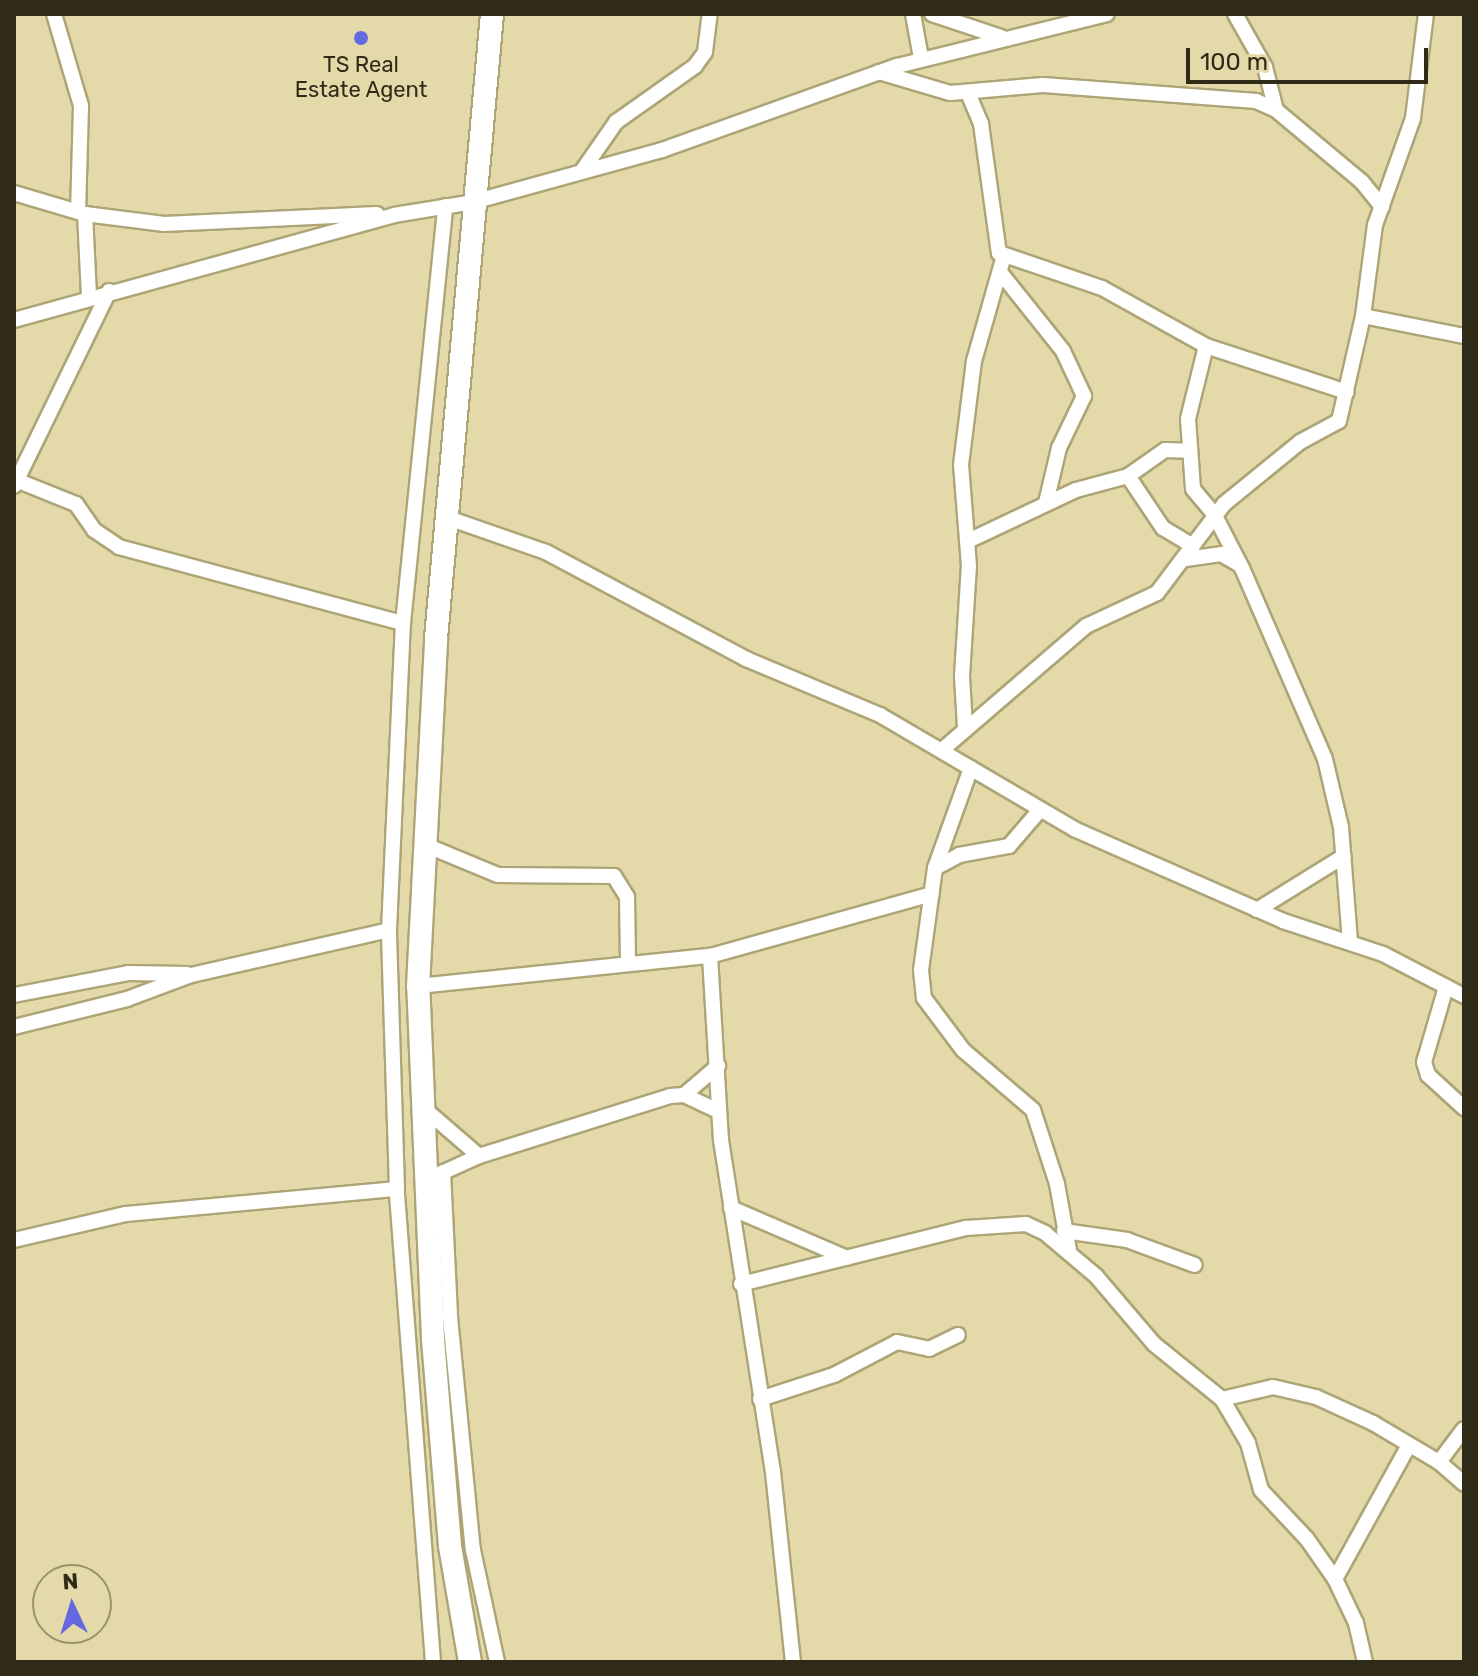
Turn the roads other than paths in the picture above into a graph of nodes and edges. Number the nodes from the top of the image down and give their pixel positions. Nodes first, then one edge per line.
1 (54, 14) edge
2 (710, 14) edge
3 (913, 14) edge
4 (932, 14) edge
5 (1107, 14) edge
6 (1235, 14) edge
7 (1426, 14) edge
8 (486, 18) edge
9 (1002, 38) junction
10 (921, 58) junction
11 (879, 72) junction
12 (968, 93) junction
13 (1276, 110) junction
14 (582, 171) junction
15 (14, 193) edge
16 (473, 202) junction
17 (445, 206) junction
18 (1382, 207) junction
19 (82, 213) junction
20 (394, 215) junction
21 (1004, 256) junction
22 (1000, 272) junction
23 (109, 291) junction
24 (89, 296) junction
25 (1363, 316) junction
26 (14, 320) edge
27 (1464, 336) edge
28 (1206, 346) junction
29 (1347, 392) junction
30 (1188, 451) junction
31 (1128, 476) junction
32 (15, 483) edge
33 (1046, 503) junction
34 (1214, 514) junction
35 (445, 517) junction
36 (968, 541) junction
37 (1190, 552) junction
38 (1242, 568) junction
39 (403, 623) junction
40 (965, 727) junction
41 (942, 750) junction
42 (971, 768) junction
43 (1039, 811) junction
44 (423, 844) junction
45 (1344, 856) junction
46 (935, 868) junction
47 (932, 894) junction
48 (1257, 910) junction
49 (389, 930) junction
50 (1350, 941) junction
51 (710, 956) junction
52 (628, 963) junction
53 (191, 975) junction
54 (418, 986) junction
55 (1446, 987) junction
56 (16, 993) edge
57 (1464, 996) edge
58 (14, 1027) edge
59 (718, 1066) junction
60 (684, 1095) junction
61 (420, 1105) junction
62 (1464, 1108) edge
63 (719, 1111) junction
64 (479, 1156) junction
65 (433, 1176) junction
66 (397, 1189) junction
67 (731, 1208) junction
68 (1064, 1231) junction
69 (14, 1240) edge
70 (1069, 1250) junction
71 (847, 1258) junction
72 (1195, 1265) dead end
73 (741, 1284) junction
74 (958, 1335) dead end
75 (760, 1399) junction
76 (1222, 1399) junction
77 (1464, 1429) edge
78 (1408, 1447) junction
79 (1439, 1462) junction
80 (1464, 1484) edge
81 (1335, 1579) junction
82 (430, 1662) edge
83 (470, 1662) edge
84 (497, 1662) edge
85 (793, 1662) edge
86 (1365, 1662) edge

1 - 19 street
2 - 14 street
3 - 10 street
4 - 9 street
5 - 9 street
6 - 13 street
7 - 18 street
8 - 16 main road
9 - 10 street
10 - 11 street
11 - 12 street
11 - 14 street
12 - 13 street
12 - 21 street
13 - 18 street
14 - 16 street
15 - 19 street
16 - 17 street
16 - 35 main road
17 - 20 street
17 - 39 street
18 - 25 street
19 - 20 street
19 - 24 street
20 - 23 street
21 - 22 street
21 - 28 street
22 - 33 street
22 - 36 street
23 - 24 street
23 - 32 street
24 - 26 street
25 - 27 street
25 - 29 street
28 - 29 street
28 - 30 street
29 - 34 street
30 - 31 street
30 - 34 street
31 - 33 street
31 - 37 street
32 - 39 street
33 - 36 street
34 - 37 street
34 - 38 street
35 - 41 street
35 - 44 main road
36 - 40 street
37 - 38 street
37 - 40 street
38 - 45 street
39 - 49 street
40 - 41 street
41 - 42 street
42 - 43 street
42 - 46 street
43 - 46 street
43 - 48 street
44 - 52 street
44 - 54 main road
45 - 48 street
45 - 50 street
46 - 47 street
47 - 51 street
47 - 68 street
48 - 50 street
49 - 53 street
49 - 66 street
50 - 55 street
51 - 52 street
51 - 59 street
52 - 54 street
53 - 56 street
53 - 58 street
54 - 61 main road
55 - 57 street
55 - 62 street
59 - 60 street
59 - 63 street
60 - 63 street
60 - 64 street
61 - 64 street
61 - 65 main road
63 - 67 street
64 - 65 street
65 - 83 main road
65 - 84 street
66 - 69 street
66 - 82 street
67 - 71 street
67 - 73 street
68 - 70 street
68 - 72 street
70 - 71 street
70 - 76 street
71 - 73 street
73 - 75 street
74 - 75 street
75 - 85 street
76 - 78 street
76 - 81 street
77 - 79 street
78 - 79 street
78 - 81 street
79 - 80 street
81 - 86 street

